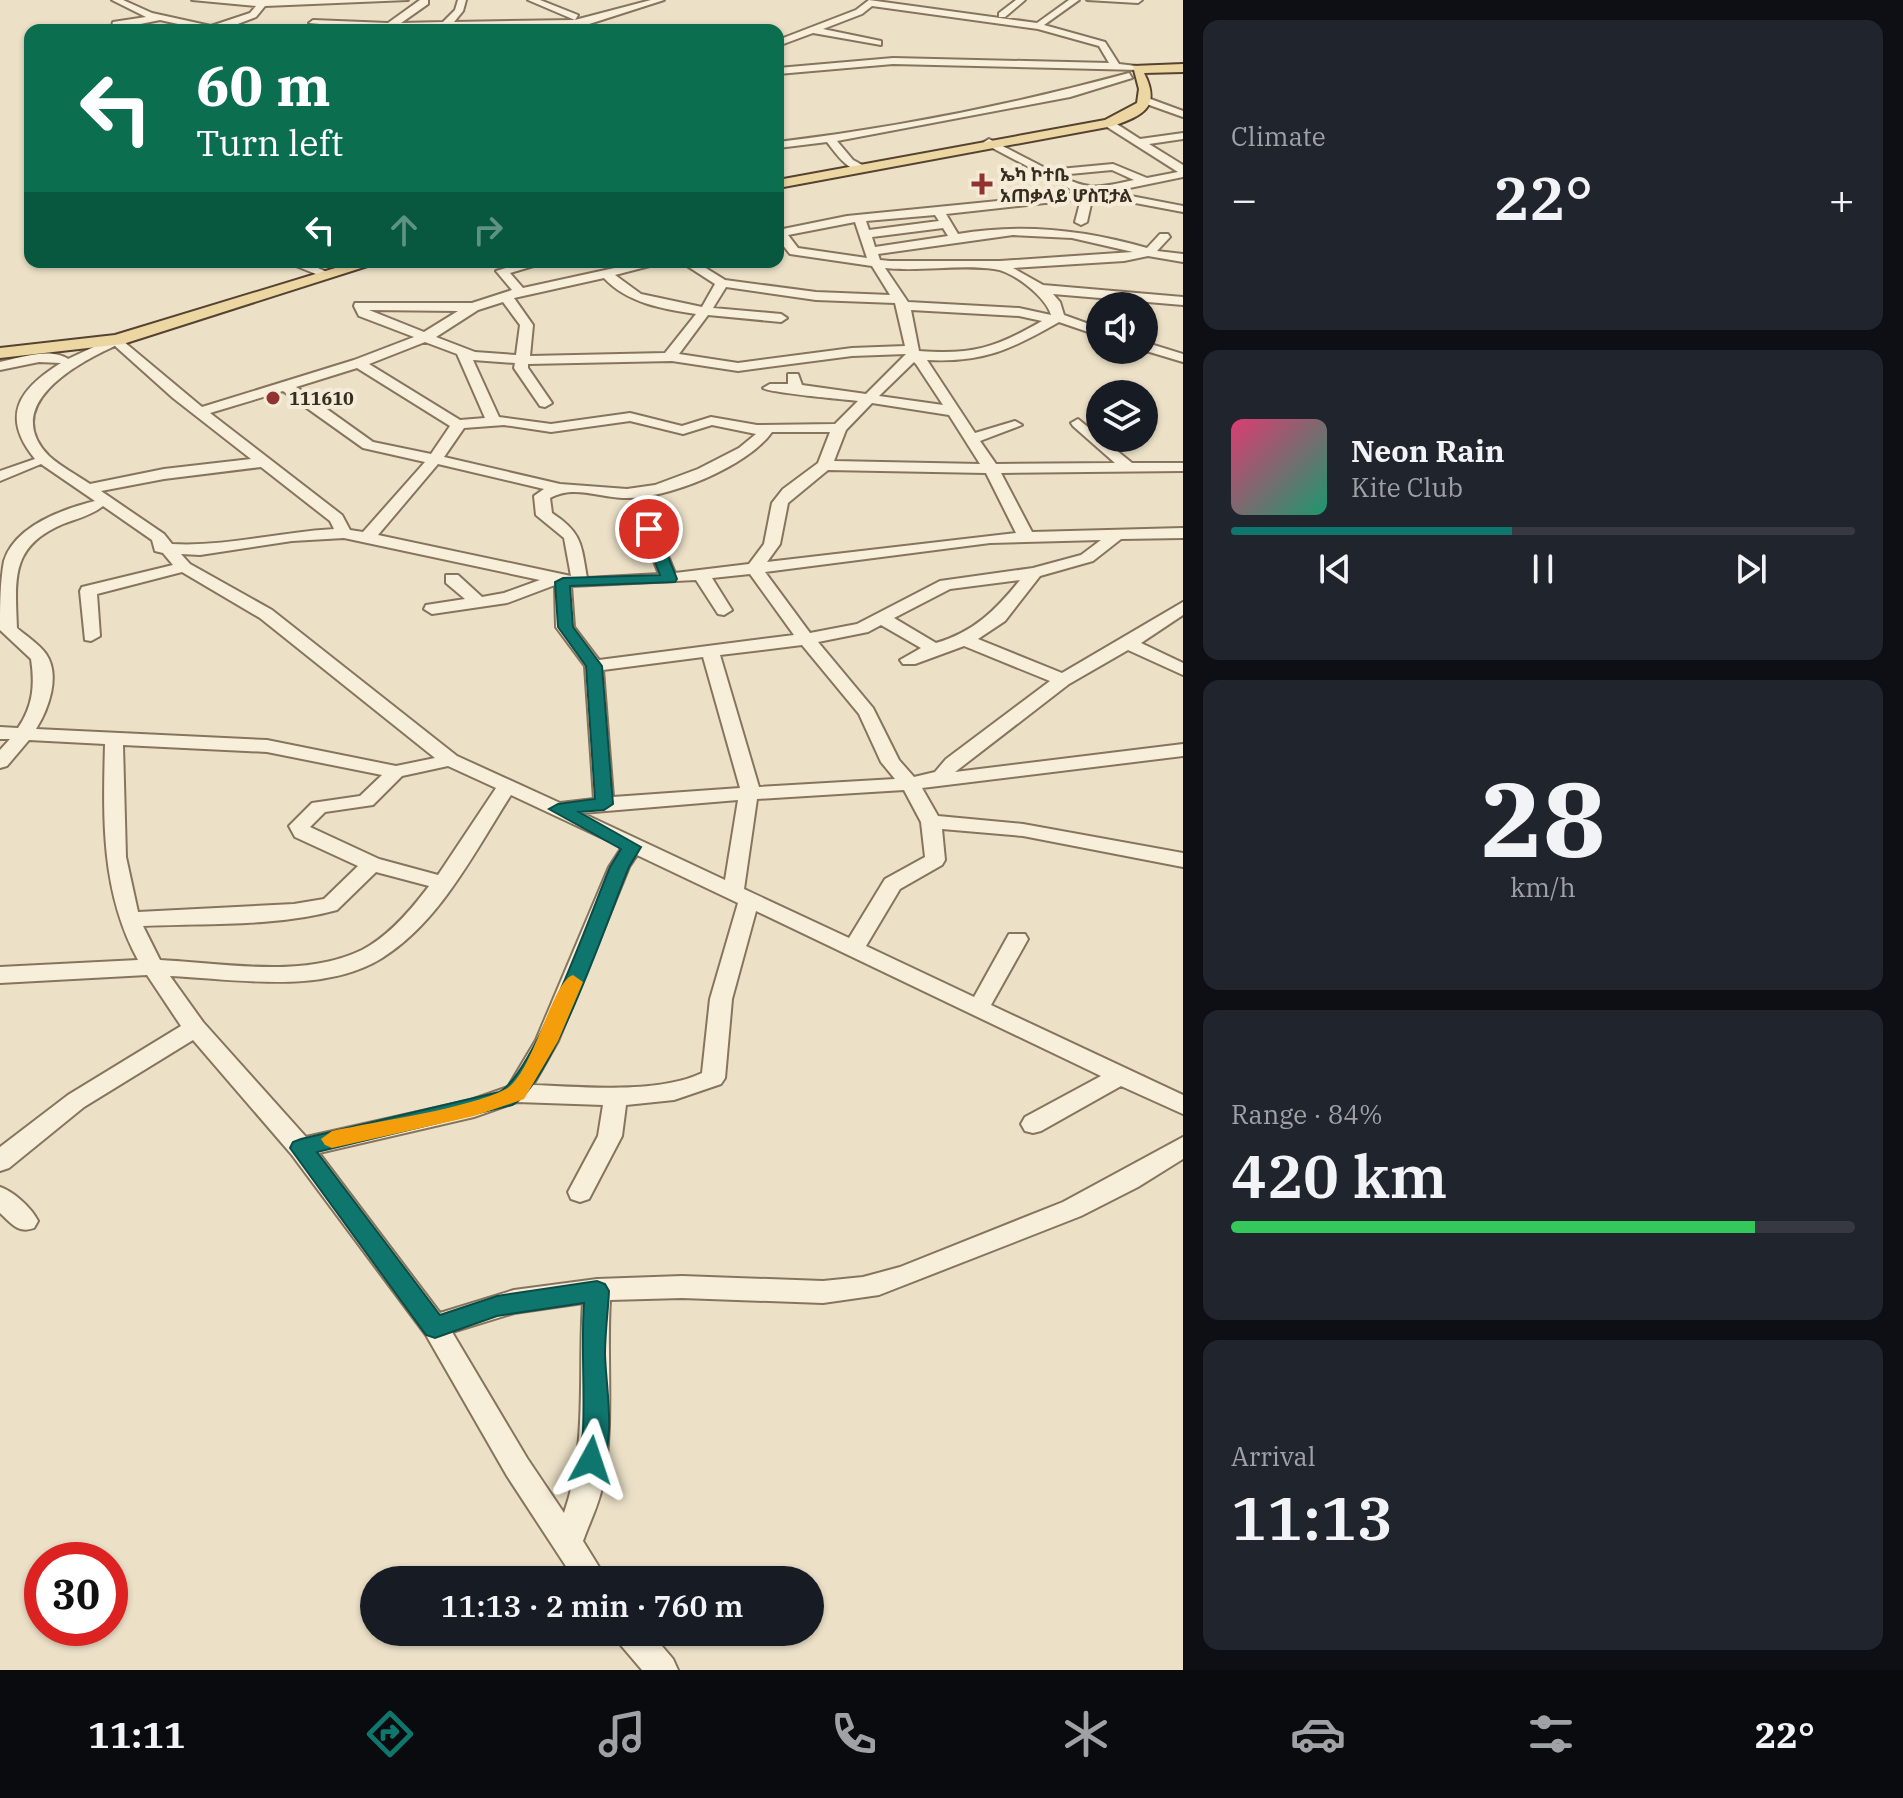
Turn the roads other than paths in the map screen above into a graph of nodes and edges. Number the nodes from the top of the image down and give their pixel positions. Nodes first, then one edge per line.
1 (116, 0) edge
2 (196, 0) edge
3 (404, 0) edge
4 (424, 0) edge
5 (462, 0) edge
6 (533, 0) edge
7 (660, 0) edge
8 (1021, 0) edge
9 (1075, 0) edge
10 (1091, 0) edge
11 (1138, 0) edge
12 (337, 1) edge
13 (229, 2) edge
14 (245, 2) edge
15 (874, 2) edge
16 (262, 4) junction
17 (565, 4) dead end
18 (178, 8) dead end
19 (553, 8) junction
20 (951, 8) junction
21 (1002, 15) dead end
22 (159, 17) junction
23 (586, 22) junction
24 (449, 23) junction
25 (1041, 23) dead end
26 (116, 24) edge
27 (175, 24) edge
28 (216, 24) edge
29 (312, 24) edge
30 (395, 24) edge
31 (437, 24) edge
32 (464, 24) edge
33 (512, 24) edge
34 (556, 24) edge
35 (590, 24) edge
36 (814, 30) junction
37 (994, 31) dead end
38 (784, 41) edge
39 (878, 43) dead end
40 (1183, 67) edge
41 (1128, 68) junction
42 (784, 70) edge
43 (1145, 100) junction
44 (1183, 105) edge
45 (1168, 109) junction
46 (1183, 114) edge
47 (1108, 123) junction
48 (1182, 136) edge
49 (830, 139) junction
50 (803, 142) junction
51 (1139, 142) junction
52 (784, 144) edge
53 (992, 144) junction
54 (1183, 151) edge
55 (1158, 154) junction
56 (856, 166) junction
57 (1183, 172) edge
58 (1047, 173) junction
59 (784, 181) edge
60 (1147, 182) junction
61 (1088, 194) junction
62 (996, 204) junction
63 (1183, 209) edge
64 (939, 211) junction
65 (859, 218) junction
66 (1081, 222) dead end
67 (945, 224) junction
68 (784, 232) edge
69 (1010, 233) junction
70 (865, 234) junction
71 (1164, 237) dead end
72 (955, 238) junction
73 (784, 239) edge
74 (784, 249) edge
75 (794, 251) junction
76 (1150, 252) junction
77 (873, 256) junction
78 (1183, 258) edge
79 (1000, 265) junction
80 (309, 268) edge
81 (335, 268) edge
82 (352, 268) edge
83 (515, 268) edge
84 (695, 268) edge
85 (607, 269) edge
86 (321, 272) junction
87 (722, 283) junction
88 (1040, 289) junction
89 (520, 292) junction
90 (506, 297) junction
91 (1183, 301) edge
92 (903, 303) junction
93 (473, 307) junction
94 (706, 310) junction
95 (781, 318) dead end
96 (1055, 318) junction
97 (1086, 328) edge
98 (426, 337) junction
99 (117, 340) junction
100 (88, 344) junction
101 (1158, 350) edge
102 (912, 352) junction
103 (0, 353) edge
104 (463, 353) junction
105 (672, 357) junction
106 (1183, 358) edge
107 (61, 359) junction
108 (523, 360) junction
109 (787, 362) junction
110 (359, 363) junction
111 (0, 366) edge
112 (286, 386) junction
113 (770, 388) dead end
114 (796, 388) junction
115 (871, 398) junction
116 (545, 403) dead end
117 (202, 411) junction
118 (953, 411) junction
119 (494, 421) junction
120 (1078, 423) dead end
121 (457, 424) junction
122 (1015, 425) dead end
123 (762, 428) junction
124 (839, 428) junction
125 (973, 438) junction
126 (433, 460) junction
127 (267, 462) junction
128 (825, 465) junction
129 (44, 466) junction
130 (1127, 466) junction
131 (1183, 467) edge
132 (991, 469) junction
133 (0, 476) edge
134 (556, 488) junction
135 (92, 498) junction
136 (649, 529) dead end
137 (344, 533) junction
138 (1183, 533) edge
139 (1117, 535) junction
140 (1026, 536) junction
141 (367, 538) junction
142 (169, 551) junction
143 (8, 552) edge
144 (184, 567) junction
145 (754, 568) junction
146 (1034, 573) junction
147 (701, 575) junction
148 (452, 579) dead end
149 (669, 579) junction
150 (644, 581) junction
151 (566, 582) junction
152 (647, 599) dead end
153 (481, 604) junction
154 (432, 609) dead end
155 (724, 610) dead end
156 (1180, 613) edge
157 (883, 619) junction
158 (3, 633) edge
159 (91, 636) dead end
160 (806, 639) junction
161 (965, 640) junction
162 (1129, 644) junction
163 (934, 649) junction
164 (710, 652) junction
165 (909, 660) dead end
166 (594, 666) junction
167 (1183, 670) edge
168 (1063, 680) junction
169 (0, 733) edge
170 (23, 735) junction
171 (114, 740) junction
172 (1183, 750) edge
173 (450, 760) junction
174 (0, 762) edge
175 (396, 772) junction
176 (910, 784) junction
177 (507, 787) junction
178 (748, 794) junction
179 (604, 804) junction
180 (558, 809) junction
181 (931, 822) junction
182 (632, 847) junction
183 (1183, 860) edge
184 (372, 864) junction
185 (442, 883) junction
186 (741, 896) junction
187 (129, 920) junction
188 (1017, 939) dead end
189 (853, 950) junction
190 (153, 967) junction
191 (0, 975) edge
192 (978, 1009) junction
193 (195, 1028) junction
194 (1120, 1076) junction
195 (516, 1093) junction
196 (616, 1094) junction
197 (1183, 1105) edge
198 (1033, 1124) dead end
199 (1183, 1146) edge
200 (301, 1148) junction
201 (0, 1161) edge
202 (580, 1192) dead end
203 (0, 1197) edge
204 (25, 1221) dead end
205 (597, 1291) junction
206 (435, 1327) junction
207 (568, 1543) junction
208 (583, 1566) edge
209 (642, 1646) edge
210 (662, 1670) edge

1 - 22 street
2 - 13 street
3 - 12 street
4 - 30 street
5 - 24 street
6 - 19 street
6 - 33 street
7 - 23 street
8 - 21 street
9 - 25 street
10 - 11 street
12 - 16 street
12 - 29 street
13 - 14 street
14 - 16 street
15 - 20 street
15 - 36 street
16 - 28 street
17 - 19 street
18 - 22 street
19 - 23 street
20 - 37 street
20 - 41 street
22 - 26 street
22 - 27 street
23 - 34 street
23 - 35 street
24 - 31 street
24 - 32 street
36 - 38 street
36 - 39 street
40 - 41 main road
41 - 42 street
41 - 43 main road
41 - 49 street
41 - 53 main road
43 - 45 street
43 - 47 main road
44 - 45 street
45 - 46 street
47 - 51 street
47 - 53 main road
48 - 51 street
49 - 50 street
49 - 56 street
50 - 52 street
50 - 56 street
51 - 55 street
53 - 56 main road
53 - 58 street
54 - 55 street
55 - 57 street
56 - 59 main road
57 - 60 street
58 - 60 street
58 - 61 street
60 - 61 street
61 - 62 street
61 - 63 street
61 - 66 street
62 - 64 street
62 - 69 street
64 - 65 street
64 - 67 street
65 - 68 street
65 - 70 street
67 - 70 street
67 - 72 street
69 - 72 street
69 - 76 street
70 - 77 street
71 - 76 street
72 - 77 street
73 - 75 street
74 - 75 street
75 - 77 street
76 - 78 street
76 - 79 street
77 - 79 street
77 - 92 street
79 - 88 street
80 - 86 street
81 - 86 main road
82 - 99 main road
83 - 89 street
84 - 87 street
85 - 89 street
85 - 94 street
86 - 100 main road
87 - 92 street
87 - 94 street
88 - 91 street
88 - 96 street
89 - 90 street
90 - 93 street
90 - 108 street
92 - 96 street
92 - 102 street
93 - 98 street
93 - 98 street
94 - 95 street
94 - 105 street
96 - 97 street
96 - 102 street
98 - 104 street
98 - 110 street
99 - 100 main road
99 - 117 street
99 - 129 street
100 - 103 main road
100 - 107 street
101 - 106 street
102 - 109 street
102 - 115 street
102 - 118 street
104 - 108 street
104 - 119 street
105 - 108 street
105 - 109 street
107 - 111 street
107 - 129 street
108 - 116 street
109 - 114 street
110 - 112 street
110 - 121 street
112 - 117 street
112 - 126 street
113 - 114 street
114 - 115 street
115 - 118 street
115 - 124 street
117 - 127 street
118 - 125 street
119 - 121 street
119 - 123 street
120 - 130 street
121 - 126 street
122 - 125 street
123 - 124 street
123 - 134 street
124 - 128 street
125 - 132 street
126 - 134 street
126 - 141 street
127 - 135 street
127 - 137 street
128 - 132 street
128 - 145 street
129 - 133 street
129 - 135 street
130 - 131 street
130 - 132 street
132 - 140 street
134 - 151 street
135 - 142 street
135 - 143 street
136 - 149 street
137 - 141 street
137 - 142 street
138 - 139 street
139 - 140 street
139 - 146 street
140 - 145 street
141 - 151 street
142 - 144 street
143 - 158 street
144 - 159 street
144 - 173 street
145 - 147 street
145 - 160 street
146 - 157 street
146 - 161 street
147 - 149 street
147 - 155 street
148 - 153 street
149 - 150 street
150 - 151 street
150 - 152 street
151 - 153 street
151 - 166 street
153 - 154 street
156 - 162 street
157 - 160 street
157 - 163 street
158 - 170 street
160 - 164 street
160 - 176 street
161 - 163 street
161 - 168 street
162 - 167 street
162 - 168 street
163 - 165 street
164 - 166 street
164 - 178 street
166 - 179 street
168 - 176 street
169 - 170 street
170 - 171 street
170 - 174 street
171 - 175 street
171 - 187 street
172 - 176 street
173 - 175 street
173 - 177 street
175 - 184 street
176 - 178 street
176 - 181 street
177 - 180 street
177 - 185 street
178 - 179 street
178 - 186 street
179 - 180 street
180 - 182 street
181 - 183 street
181 - 189 street
182 - 186 street
182 - 195 street
184 - 185 street
184 - 187 street
185 - 190 street
186 - 189 street
186 - 196 street
187 - 190 street
188 - 192 street
189 - 192 street
190 - 191 street
190 - 193 street
192 - 194 street
193 - 200 street
193 - 201 street
194 - 197 street
194 - 198 street
195 - 196 street
195 - 200 street
196 - 202 street
199 - 205 street
200 - 206 street
203 - 204 street
205 - 206 street
205 - 207 street
206 - 207 street
207 - 208 street
209 - 210 street

